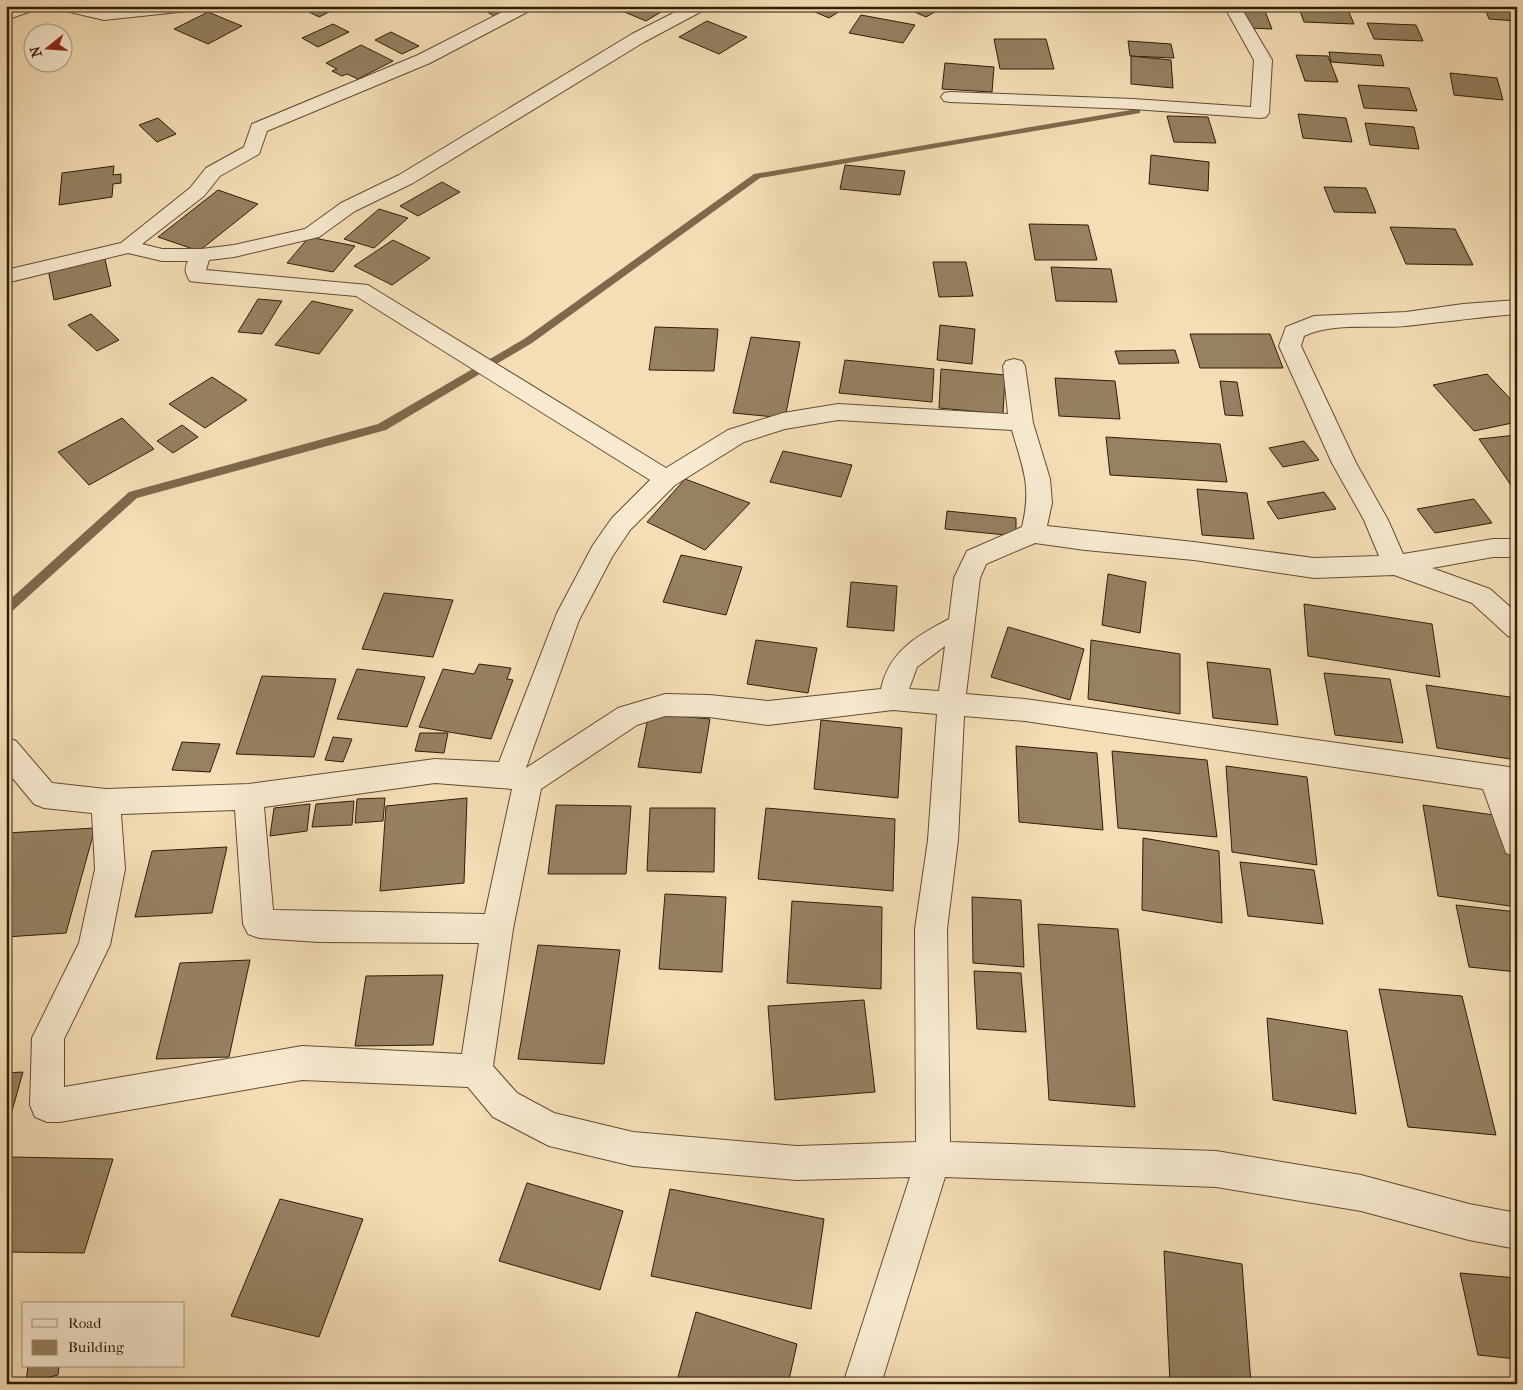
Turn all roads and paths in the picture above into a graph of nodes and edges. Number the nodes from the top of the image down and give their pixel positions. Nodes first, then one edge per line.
1 (31, 6) edge
2 (63, 6) edge
3 (188, 6) edge
4 (527, 6) edge
5 (700, 6) edge
6 (1232, 6) edge
7 (6, 14) edge
8 (950, 98) dead end
9 (128, 247) junction
10 (201, 255) junction
11 (6, 277) edge
12 (1517, 307) edge
13 (1014, 366) dead end
14 (1021, 423) junction
15 (666, 480) junction
16 (1033, 533) junction
17 (1517, 548) edge
18 (1395, 565) junction
19 (962, 624) junction
20 (1517, 629) edge
21 (893, 700) junction
22 (951, 705) junction
23 (6, 749) edge
24 (518, 778) junction
25 (1509, 780) edge
26 (249, 796) junction
27 (106, 802) junction
28 (1517, 844) edge
29 (497, 929) junction
30 (476, 1071) junction
31 (933, 1160) junction
32 (1517, 1231) edge
33 (862, 1384) edge

1 - 7 street
2 - 3 street
4 - 9 street
5 - 10 street
6 - 8 street
9 - 10 street
9 - 11 street
10 - 15 street
12 - 18 street
13 - 14 street
14 - 15 street
14 - 16 street
15 - 24 street
16 - 18 street
16 - 19 street
17 - 18 street
18 - 20 street
19 - 21 street
19 - 22 street
21 - 22 street
21 - 24 street
22 - 25 street
22 - 31 street
23 - 27 street
24 - 26 street
24 - 29 street
25 - 28 street
26 - 27 street
26 - 29 street
27 - 30 street
29 - 30 street
30 - 31 street
31 - 32 street
31 - 33 street

